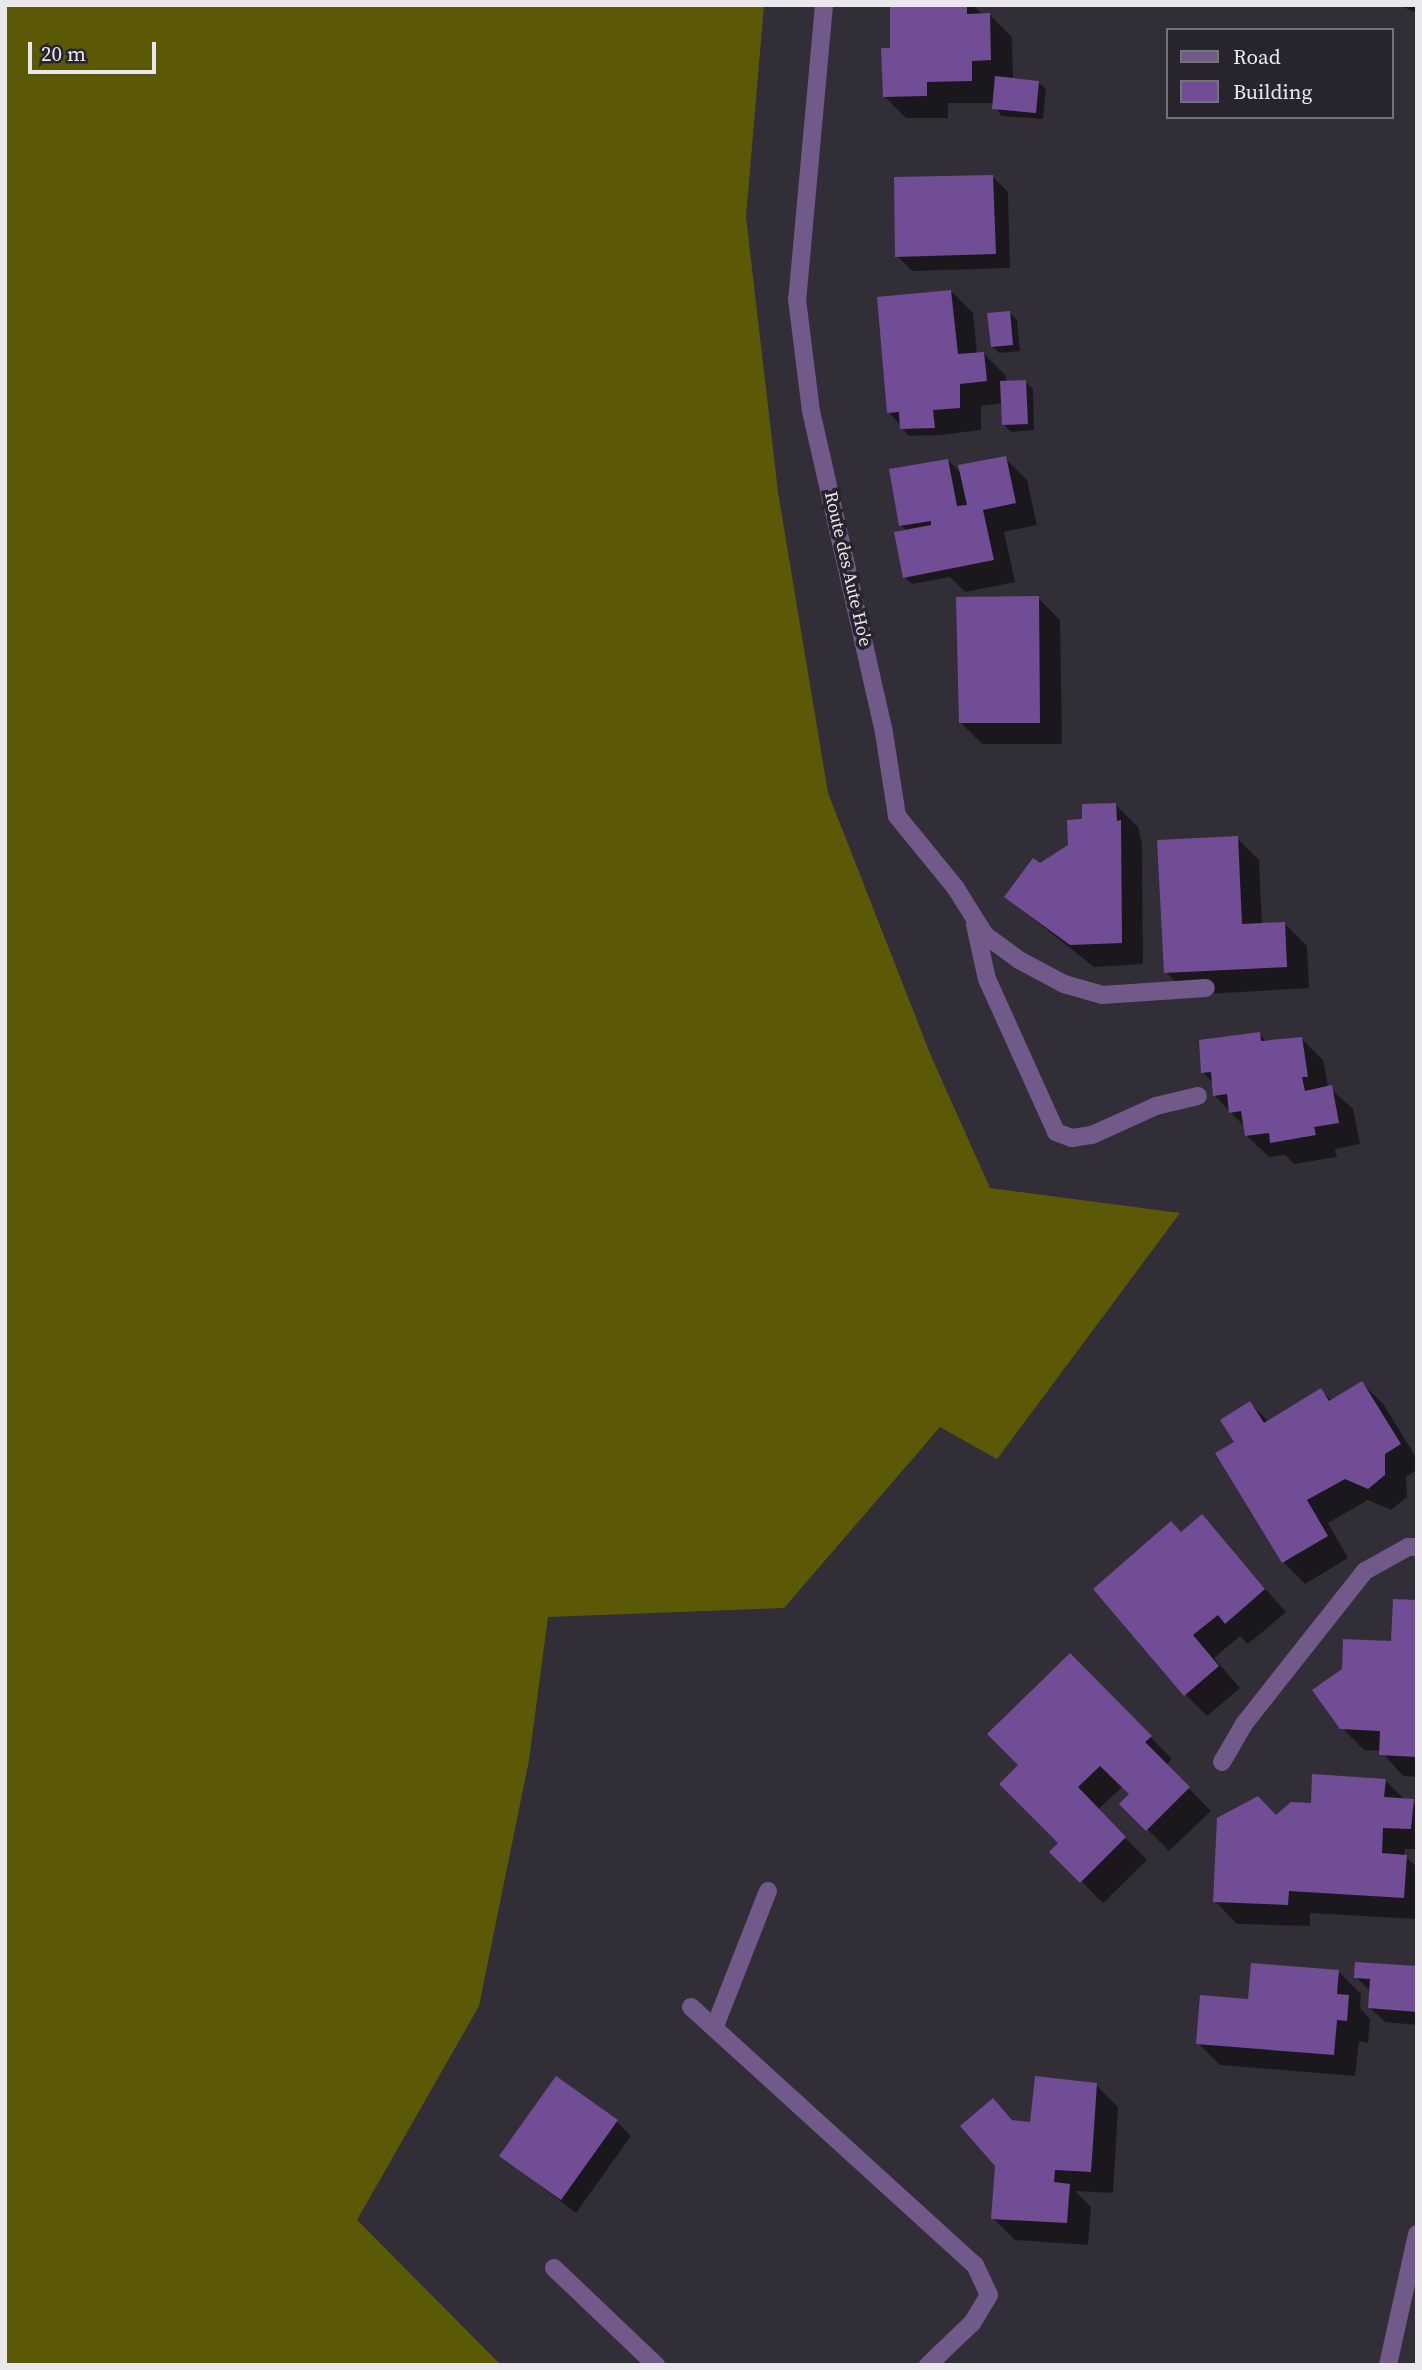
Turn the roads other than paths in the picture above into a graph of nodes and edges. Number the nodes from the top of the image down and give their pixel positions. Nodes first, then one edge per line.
1 (824, 5) edge
2 (972, 915) junction
3 (1206, 988) dead end
4 (1198, 1096) dead end
5 (1417, 1546) edge
6 (1222, 1762) dead end
7 (768, 1891) dead end
8 (691, 2007) dead end
9 (715, 2026) junction
10 (1417, 2234) edge
11 (554, 2268) dead end
12 (656, 2365) edge
13 (928, 2365) edge
14 (1388, 2365) edge

1 - 2 street, Route des Aute Ho'e
2 - 3 street, Route des Aute Ho'e
2 - 4 street
5 - 6 street
7 - 9 street
8 - 9 street
9 - 13 street
10 - 14 street
11 - 12 street

